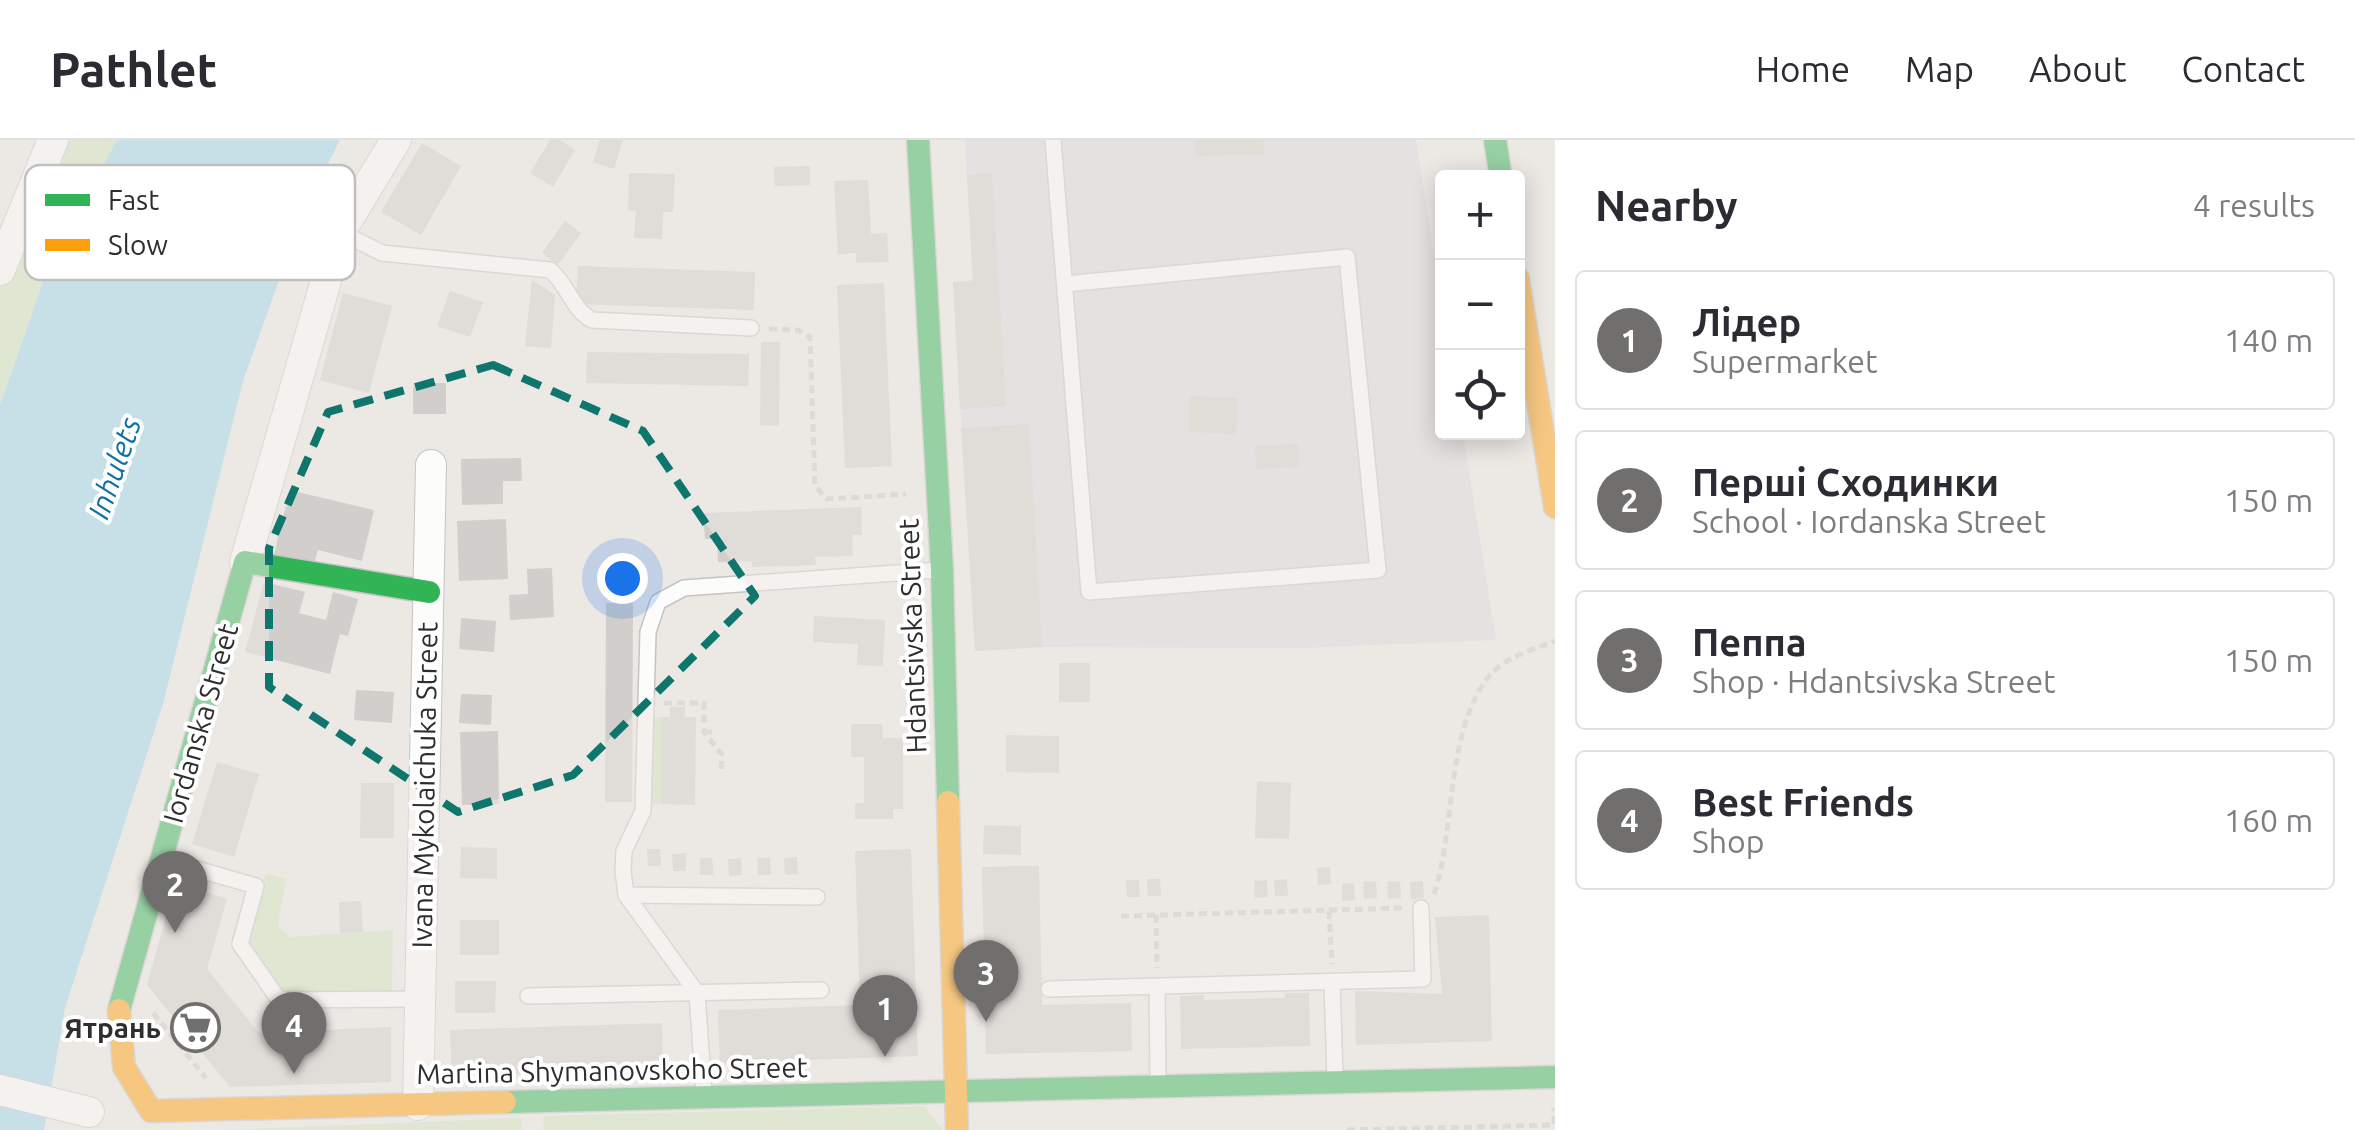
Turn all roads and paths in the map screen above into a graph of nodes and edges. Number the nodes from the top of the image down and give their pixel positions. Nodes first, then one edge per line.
1 (53, 140) edge
2 (396, 140) edge
3 (918, 140) edge
4 (1053, 140) edge
5 (1495, 140) edge
6 (43, 165) edge
7 (1500, 170) edge
8 (355, 207) edge
9 (25, 209) edge
10 (355, 240) edge
11 (0, 270) edge
12 (326, 280) edge
13 (1064, 284) junction
14 (1525, 316) edge
15 (751, 328) joint
16 (1551, 457) edge
17 (431, 465) dead end
18 (938, 492) junction
19 (1555, 507) edge
20 (245, 562) junction
21 (942, 569) junction
22 (428, 592) junction
23 (1555, 641) edge
24 (646, 703) junction
25 (704, 732) junction
26 (716, 732) dead end
27 (721, 773) dead end
28 (161, 859) junction
29 (626, 895) junction
30 (817, 898) dead end
31 (1420, 908) junction
32 (1329, 910) junction
33 (1156, 915) junction
34 (1121, 916) dead end
35 (127, 981) junction
36 (1332, 982) junction
37 (1157, 986) junction
38 (1049, 989) dead end
39 (821, 990) dead end
40 (698, 992) junction
41 (528, 996) dead end
42 (418, 999) junction
43 (1554, 1076) edge
44 (1335, 1082) junction
45 (211, 1085) dead end
46 (1158, 1086) junction
47 (0, 1090) edge
48 (955, 1092) junction
49 (704, 1098) junction
50 (418, 1104) junction
51 (89, 1112) dead end
52 (146, 1121) edge
53 (1554, 1126) edge
54 (957, 1130) edge
55 (1346, 1130) edge

1 - 6 street
2 - 8 street, Iordanska Street
3 - 18 street, Hdantsivska Street
4 - 13 lane
5 - 7 street
9 - 11 street
10 - 15 lane
12 - 20 street, Iordanska Street
13 - 13 lane
14 - 16 street
15 - 18 path
16 - 19 street
17 - 22 street, Ivana Mykolaichuka Street
18 - 21 street, Hdantsivska Street
20 - 22 street
20 - 28 street, Iordanska Street
21 - 24 lane
21 - 48 street, Hdantsivska Street
22 - 42 street, Ivana Mykolaichuka Street
23 - 31 path
24 - 25 path
24 - 29 lane
25 - 26 path
25 - 27 path
28 - 35 street, Iordanska Street
28 - 42 lane
29 - 30 lane
29 - 40 lane
31 - 32 path
31 - 36 lane
32 - 33 path
32 - 36 path
33 - 34 path
33 - 37 path
35 - 45 path
35 - 52 street, Iordanska Street
36 - 37 lane
36 - 44 lane
37 - 38 lane
37 - 46 lane
39 - 40 lane
40 - 41 lane
40 - 49 lane
42 - 50 street, Ivana Mykolaichuka Street
43 - 44 street, Martina Shymanovskoho Street
43 - 53 path
44 - 46 street, Martina Shymanovskoho Street
46 - 48 street, Martina Shymanovskoho Street
47 - 51 street
48 - 49 street, Martina Shymanovskoho Street
48 - 54 street, Hdantsivska Street
49 - 50 street, Martina Shymanovskoho Street
50 - 52 street, Martina Shymanovskoho Street
53 - 55 path

